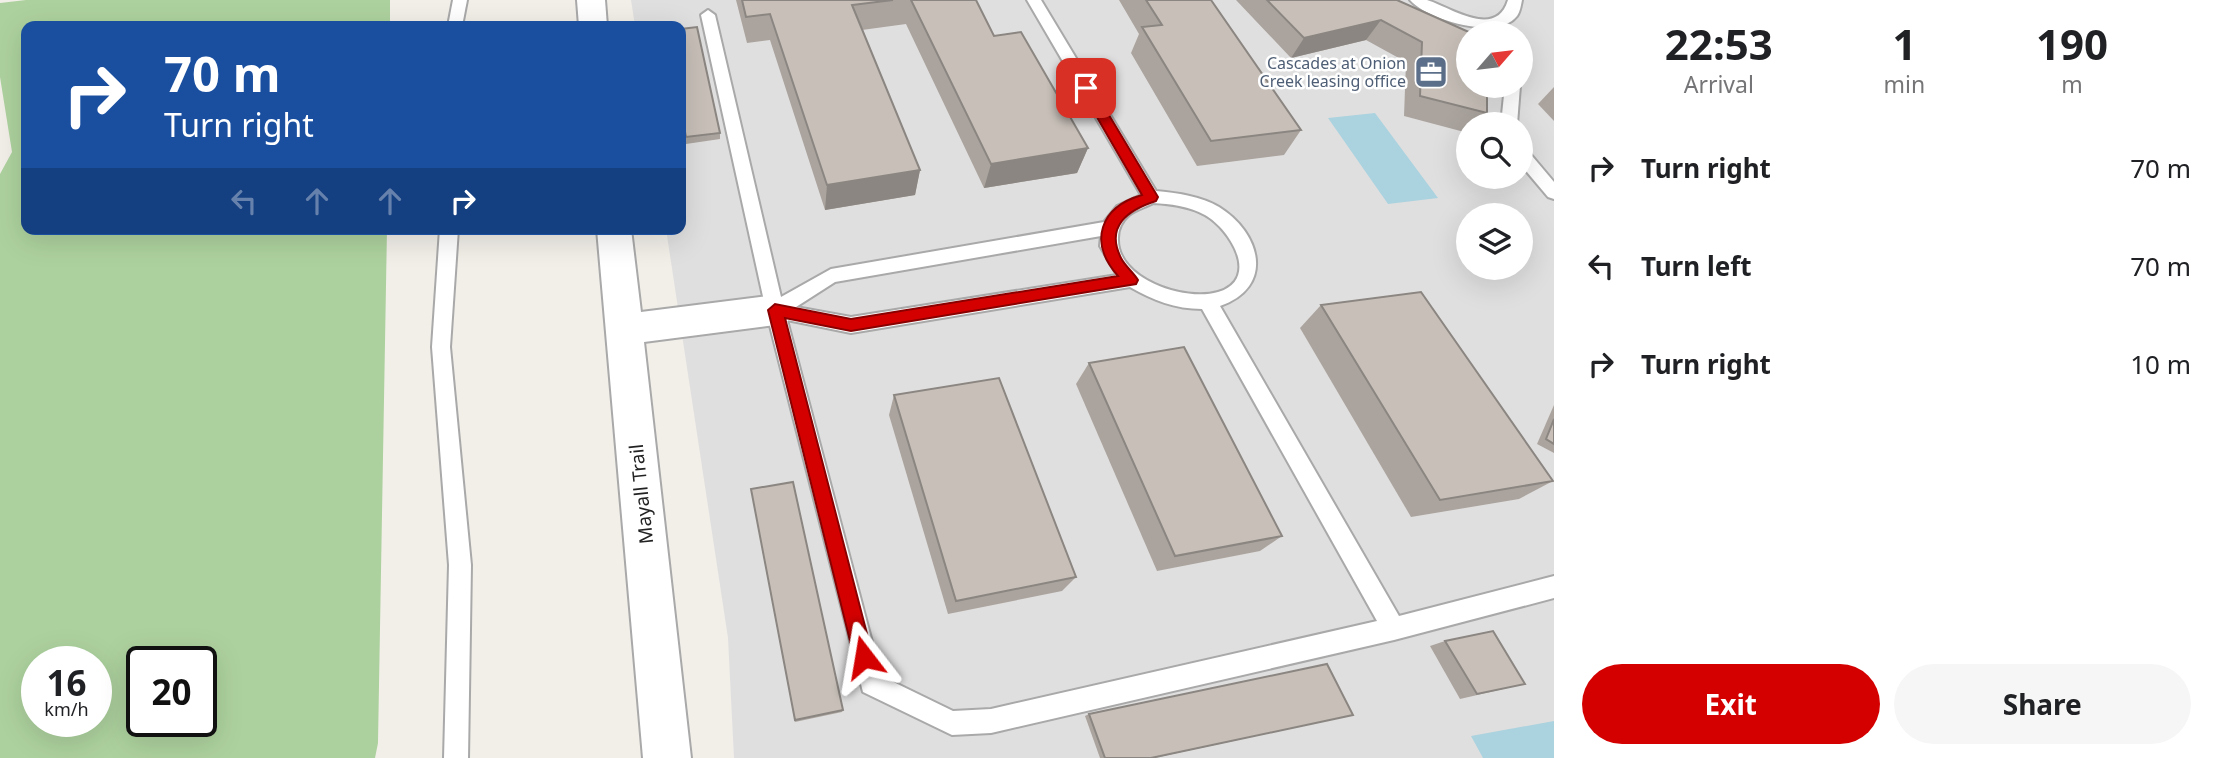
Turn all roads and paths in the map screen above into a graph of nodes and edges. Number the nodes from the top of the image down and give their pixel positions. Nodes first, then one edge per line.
1 (460, 0) edge
2 (591, 0) edge
3 (1034, 0) edge
4 (1417, 0) edge
5 (1515, 0) edge
6 (708, 15) dead end
7 (456, 21) edge
8 (593, 21) edge
9 (1461, 21) edge
10 (1505, 21) edge
11 (1533, 168) edge
12 (1554, 193) edge
13 (1151, 197) junction
14 (1109, 228) junction
15 (449, 235) edge
16 (615, 235) edge
17 (1131, 280) junction
18 (1208, 302) junction
19 (775, 310) junction
20 (624, 329) junction
21 (1554, 587) edge
22 (1394, 629) junction
23 (456, 758) edge
24 (667, 758) edge

1 - 7 lane
2 - 8 street
3 - 13 lane
4 - 9 lane
5 - 10 lane
6 - 19 lane
11 - 12 lane
13 - 14 lane
13 - 18 lane
14 - 17 lane
14 - 19 lane
15 - 23 lane
16 - 20 street, Mayall Trail
17 - 18 lane
17 - 19 lane
18 - 22 lane
19 - 20 street
19 - 22 lane
20 - 24 street, Mayall Trail
21 - 22 lane

